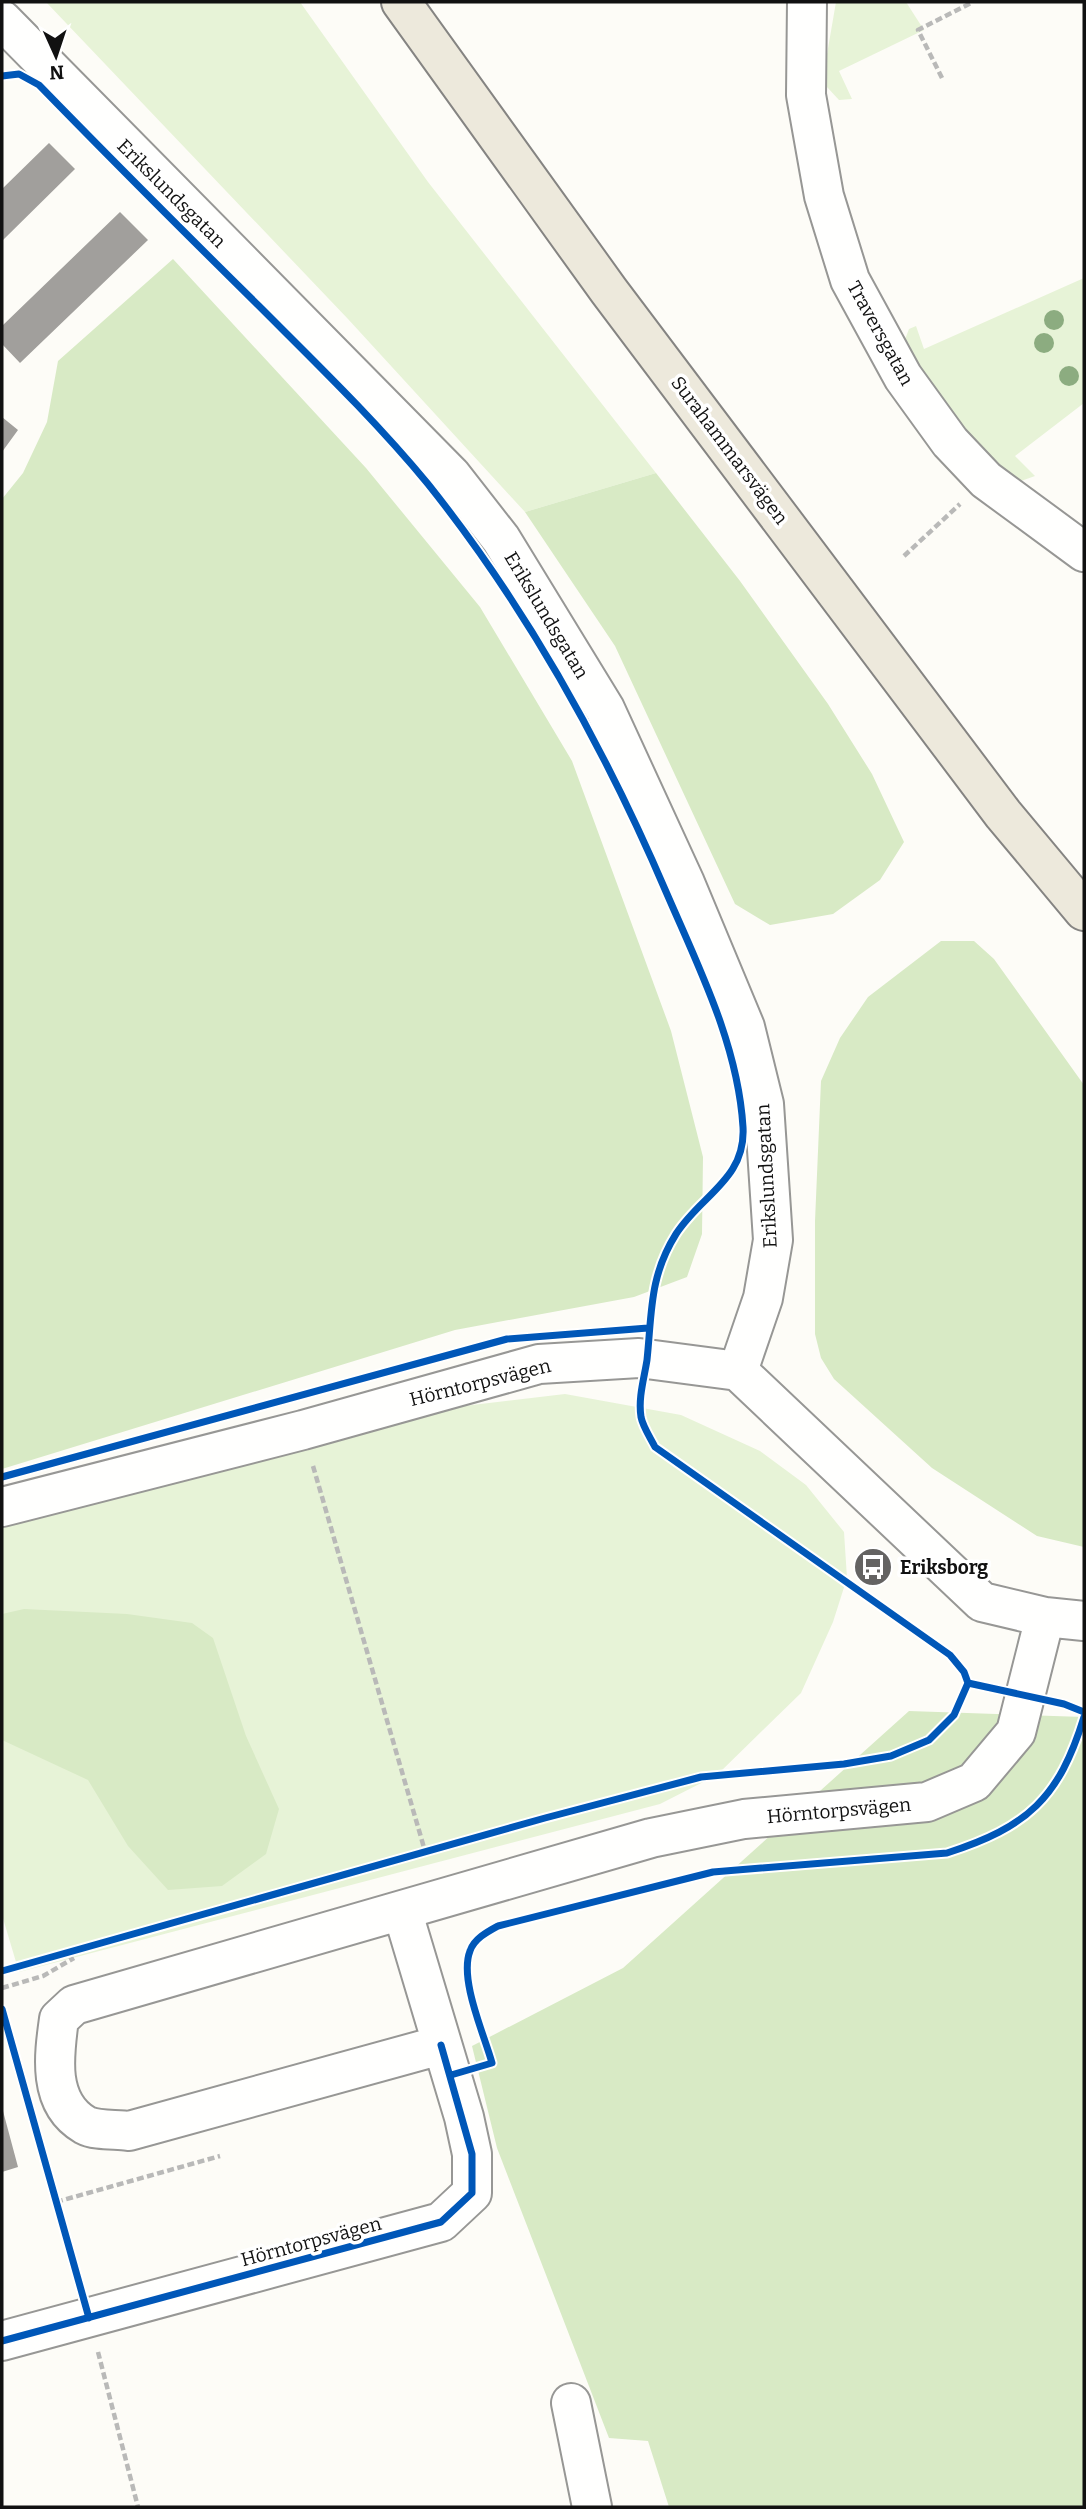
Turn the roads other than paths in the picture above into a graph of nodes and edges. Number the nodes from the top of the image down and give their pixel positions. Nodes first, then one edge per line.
1 (401, 2) edge
2 (807, 2) edge
3 (5, 32) edge
4 (1084, 552) edge
5 (1080, 908) edge
6 (738, 1371) junction
7 (2, 1507) edge
8 (1045, 1617) junction
9 (1084, 1621) edge
10 (402, 1910) junction
11 (441, 2045) junction
12 (2, 2342) edge
13 (571, 2403) dead end
14 (592, 2507) edge

1 - 5 main road, Surahammarsvägen
2 - 4 street, Traversgatan
3 - 6 street, Erikslundsgatan
6 - 7 street, Hörntorpsvägen
6 - 8 street
8 - 9 street
8 - 10 street, Hörntorpsvägen
10 - 11 street, Hörntorpsvägen
10 - 11 street, Hörntorpsvägen
11 - 12 street, Hörntorpsvägen
13 - 14 street

